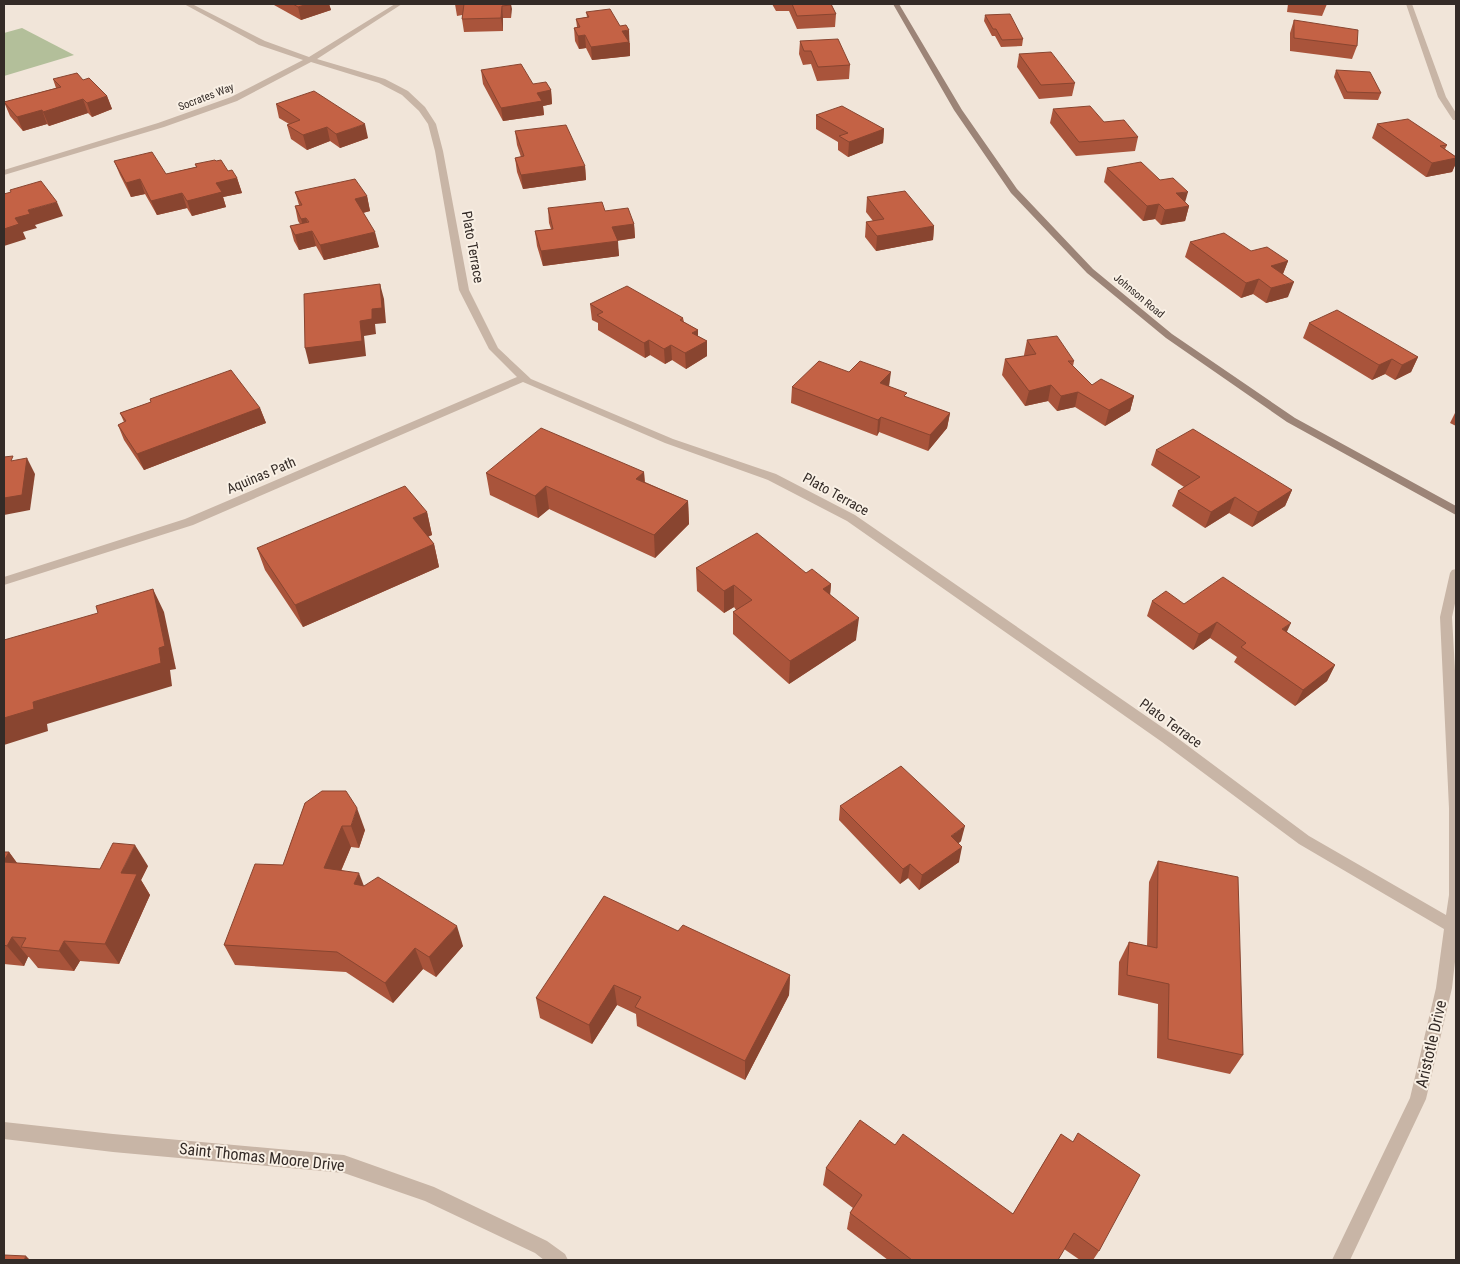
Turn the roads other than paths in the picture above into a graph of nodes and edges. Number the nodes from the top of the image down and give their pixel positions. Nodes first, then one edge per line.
1 (187, 4) edge
2 (399, 4) edge
3 (896, 4) edge
4 (1409, 4) edge
5 (309, 60) junction
6 (1456, 118) edge
7 (4, 173) edge
8 (524, 378) junction
9 (1456, 511) edge
10 (1456, 573) edge
11 (4, 580) edge
12 (1452, 926) junction
13 (4, 1130) edge
14 (560, 1260) edge
15 (1341, 1260) edge

1 - 5 street, Plato Terrace
2 - 5 street, Socrates Way
3 - 9 street, Johnson Road
4 - 6 street
5 - 7 street, Socrates Way
5 - 8 street, Plato Terrace
8 - 11 street, Aquinas Path
8 - 12 street, Plato Terrace
10 - 12 street, Aristotle Drive
12 - 15 street, Aristotle Drive
13 - 14 street, Saint Thomas Moore Drive

